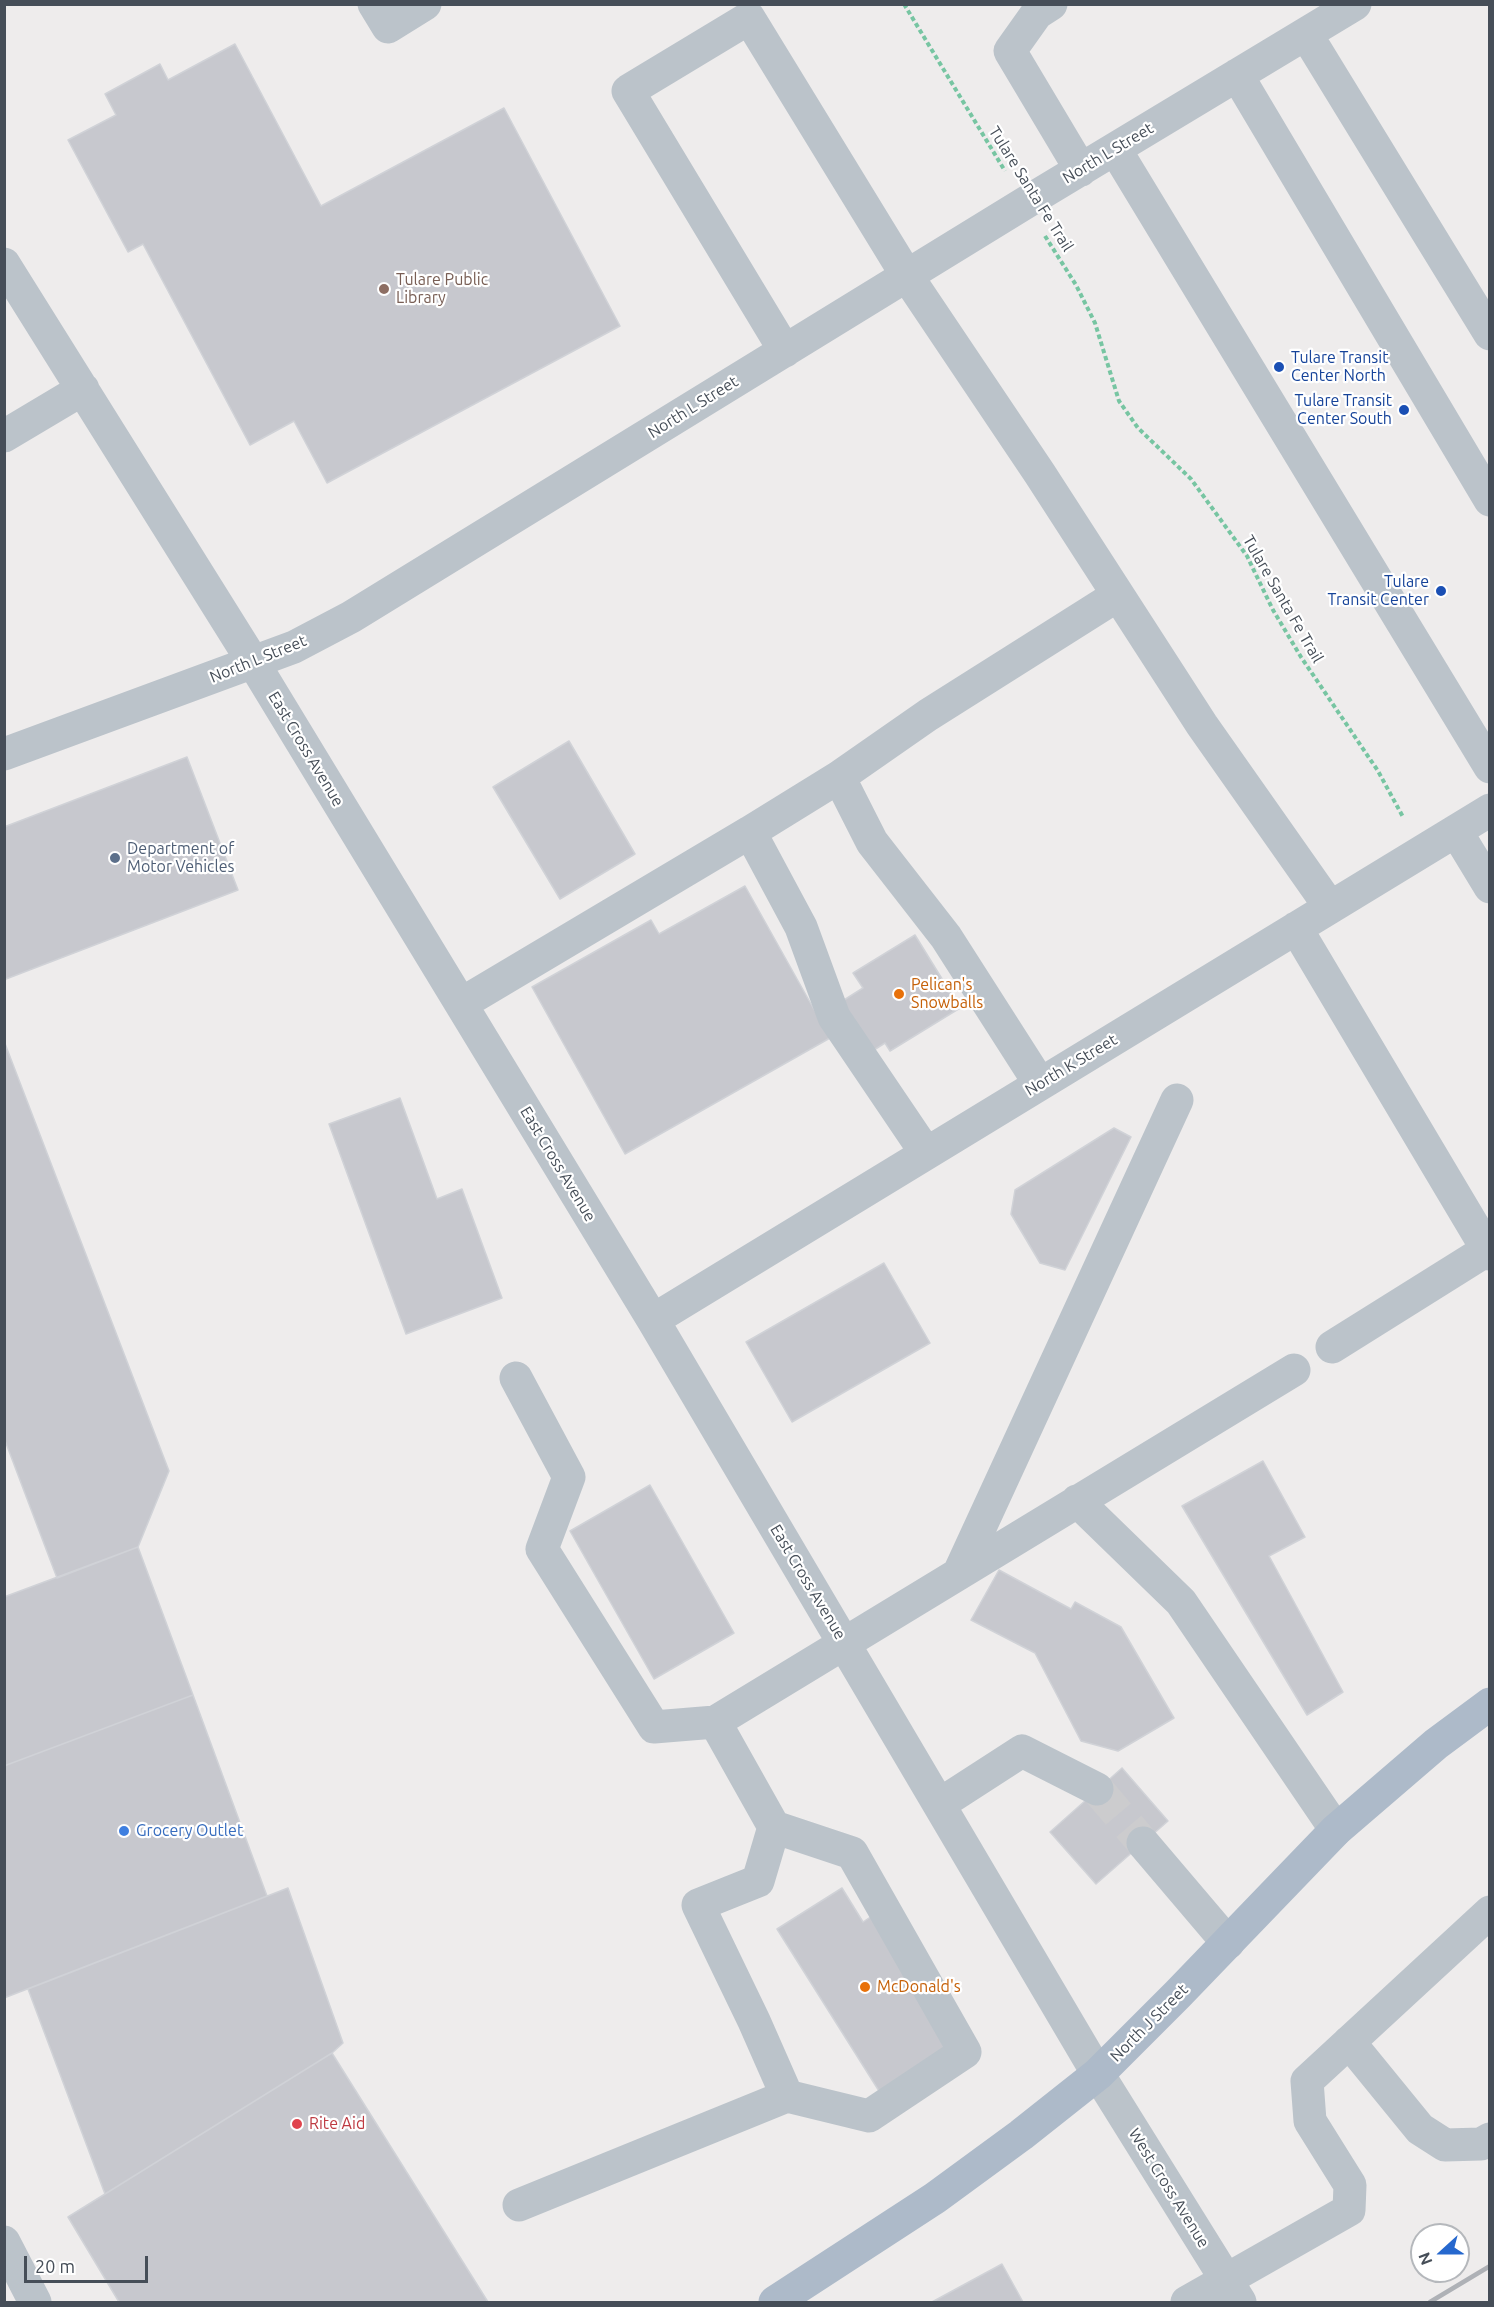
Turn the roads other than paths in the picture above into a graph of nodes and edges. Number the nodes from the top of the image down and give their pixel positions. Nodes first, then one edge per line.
1 (374, 4) edge
2 (425, 4) edge
3 (1051, 4) edge
4 (1355, 4) edge
5 (745, 11) edge
6 (1306, 34) junction
7 (1237, 75) junction
8 (1114, 149) junction
9 (1080, 170) junction
10 (907, 276) junction
11 (9, 281) edge
12 (1490, 334) edge
13 (784, 351) junction
14 (83, 389) junction
15 (4, 436) edge
16 (1490, 500) edge
17 (1118, 595) junction
18 (253, 662) junction
19 (4, 754) edge
20 (1490, 766) edge
21 (839, 777) junction
22 (1490, 810) edge
23 (1456, 831) junction
24 (750, 832) junction
25 (1490, 887) edge
26 (1329, 907) junction
27 (1296, 928) junction
28 (461, 1004) junction
29 (1040, 1084) junction
30 (1177, 1100) dead end
31 (926, 1153) junction
32 (1488, 1252) edge
33 (653, 1320) junction
34 (1332, 1347) dead end
35 (1294, 1370) dead end
36 (516, 1378) dead end
37 (1077, 1501) junction
38 (959, 1573) junction
39 (844, 1642) junction
40 (1490, 1704) edge
41 (715, 1722) junction
42 (1097, 1789) tunnel mouth
43 (940, 1804) junction
44 (774, 1827) junction
45 (1336, 1830) junction
46 (1143, 1843) tunnel mouth
47 (1490, 1912) edge
48 (1228, 1943) junction
49 (1349, 2042) junction
50 (1098, 2074) junction
51 (787, 2096) junction
52 (1490, 2139) edge
53 (519, 2205) dead end
54 (4, 2242) edge
55 (1233, 2291) edge
56 (35, 2302) edge
57 (775, 2302) edge
58 (1187, 2302) edge

1 - 2 street
3 - 9 street
4 - 6 street, North L Street
5 - 10 street
5 - 13 street
6 - 7 street, North L Street
6 - 12 street
7 - 8 street, North L Street
7 - 16 street
8 - 9 street, North L Street
8 - 20 street
9 - 10 street, North L Street
10 - 13 street, North L Street
10 - 17 street
11 - 14 street, East Cross Avenue
13 - 18 street, North L Street
14 - 15 street
14 - 18 street, East Cross Avenue
17 - 21 street
17 - 26 street
18 - 19 street, North L Street
18 - 28 street, East Cross Avenue
21 - 24 street
21 - 29 street
22 - 23 street, North K Street
23 - 25 street
23 - 26 street, North K Street
24 - 28 street
24 - 31 street
26 - 27 street, North K Street
27 - 29 street, North K Street
27 - 32 street
28 - 33 street, East Cross Avenue
29 - 31 street, North K Street
30 - 38 street
31 - 33 street, North K Street
32 - 34 street
33 - 39 street, East Cross Avenue
35 - 37 street
36 - 41 street
37 - 38 street
37 - 45 street
38 - 39 street
39 - 41 street
39 - 43 street, East Cross Avenue
40 - 45 main road, North J Street
41 - 44 street
42 - 43 street
43 - 50 street, East Cross Avenue
44 - 51 street
44 - 51 street
45 - 48 main road, North J Street
46 - 48 street
47 - 49 street
48 - 50 main road, North J Street
49 - 52 street
49 - 55 street
50 - 55 street, West Cross Avenue
50 - 57 main road, North J Street
51 - 53 street
54 - 56 street
55 - 58 street

